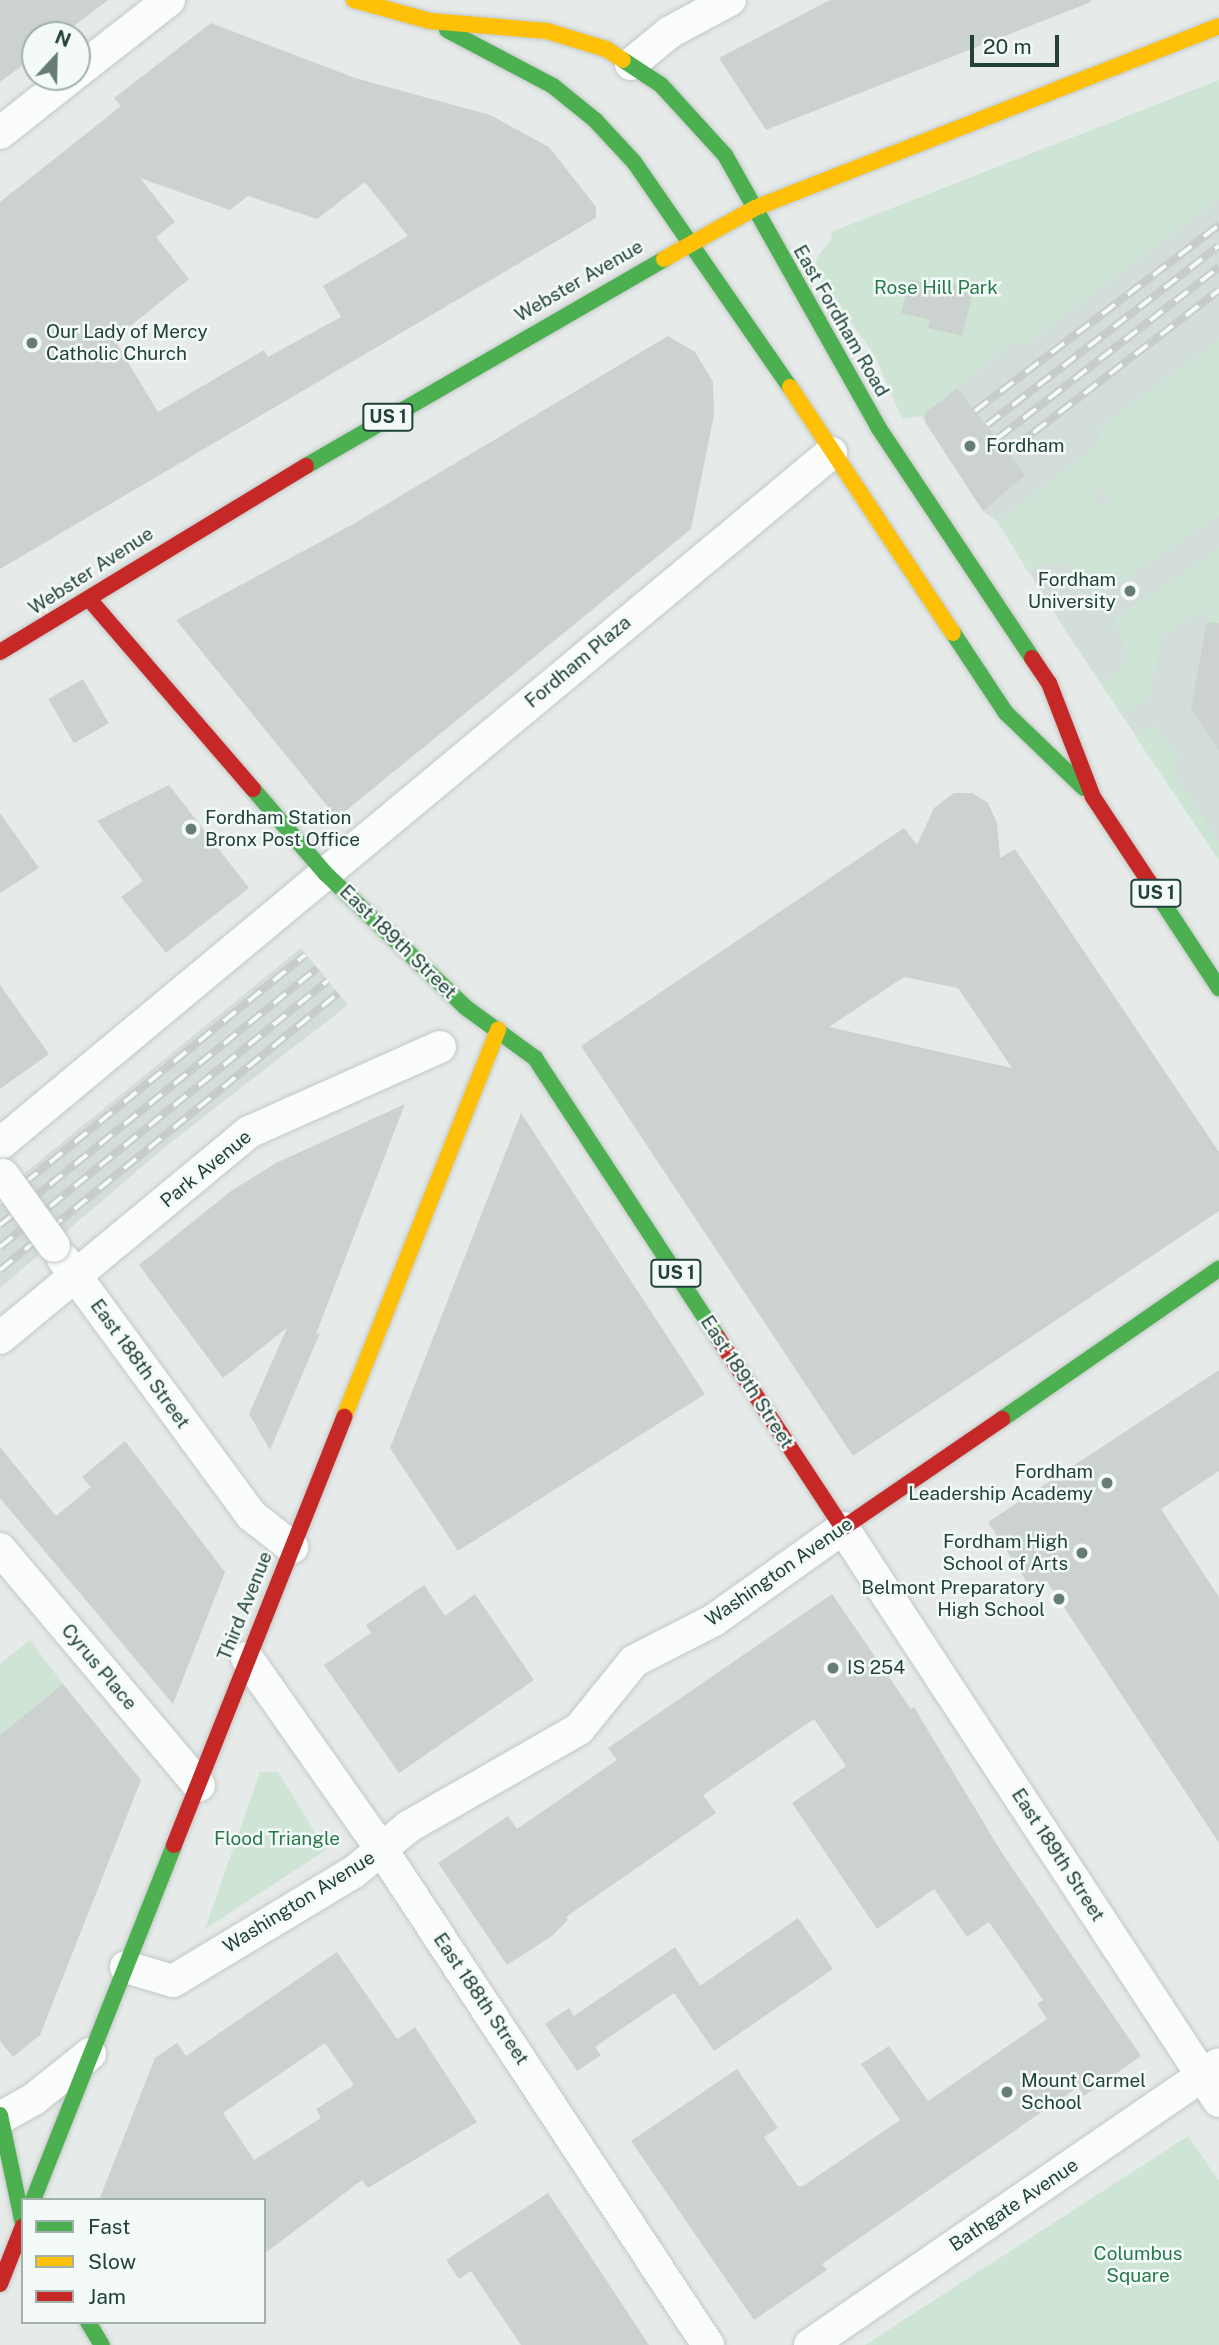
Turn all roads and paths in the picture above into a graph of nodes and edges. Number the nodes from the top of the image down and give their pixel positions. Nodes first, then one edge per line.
1 (169, 0) edge
2 (354, 0) edge
3 (730, 0) edge
4 (430, 21) junction
5 (1219, 26) edge
6 (91, 61) edge
7 (631, 64) junction
8 (53, 91) edge
9 (0, 133) edge
10 (755, 208) junction
11 (691, 241) junction
12 (831, 453) junction
13 (89, 599) junction
14 (0, 652) edge
15 (1093, 797) junction
16 (325, 873) junction
17 (1219, 988) edge
18 (498, 1030) junction
19 (440, 1047) dead end
20 (1, 1163) edge
21 (1219, 1269) edge
22 (76, 1276) junction
23 (0, 1338) edge
24 (843, 1528) junction
25 (292, 1547) junction
26 (0, 1549) edge
27 (247, 1658) junction
28 (199, 1785) junction
29 (382, 1850) junction
30 (126, 1967) junction
31 (90, 2054) junction
32 (1214, 2080) edge
33 (1, 2117) edge
34 (34, 2198) edge
35 (21, 2215) edge
36 (21, 2230) edge
37 (0, 2284) edge
38 (89, 2324) edge
39 (102, 2345) edge
40 (708, 2345) edge
41 (810, 2345) edge

1 - 6 street
2 - 4 main road, East Fordham Road
3 - 7 street
4 - 7 main road, East Fordham Road
4 - 11 main road, East Fordham Road / US 1
5 - 10 main road, Webster Avenue
7 - 10 main road, East Fordham Road
8 - 9 street
10 - 11 main road, Webster Avenue
10 - 15 main road, East Fordham Road
11 - 12 main road, East Fordham Road / US 1
11 - 13 main road, Webster Avenue / US 1
12 - 15 main road, East Fordham Road / US 1
12 - 16 street, Fordham Plaza
13 - 14 main road, Webster Avenue / US 1
13 - 16 main road, East 189th Street / US 1
15 - 17 main road, East Fordham Road / US 1
16 - 18 main road, East 189th Street / US 1
16 - 20 street
18 - 24 main road, East 189th Street / US 1
18 - 25 main road, Third Avenue
19 - 22 street, Park Avenue
20 - 22 street, East 188th Street, bridge
21 - 24 main road, Washington Avenue
22 - 23 street, Park Avenue
22 - 25 street, East 188th Street
24 - 29 street, Washington Avenue
24 - 32 street, East 189th Street
25 - 27 main road, Third Avenue
26 - 28 street, Cyrus Place
27 - 28 main road, Third Avenue
27 - 29 street, East 188th Street
28 - 30 main road, Third Avenue
29 - 30 street, Washington Avenue
29 - 40 street, East 188th Street
30 - 31 main road, Third Avenue
31 - 33 street
31 - 34 main road, Third Avenue
32 - 41 street, Bathgate Avenue
33 - 35 main road
36 - 37 main road
38 - 39 main road

